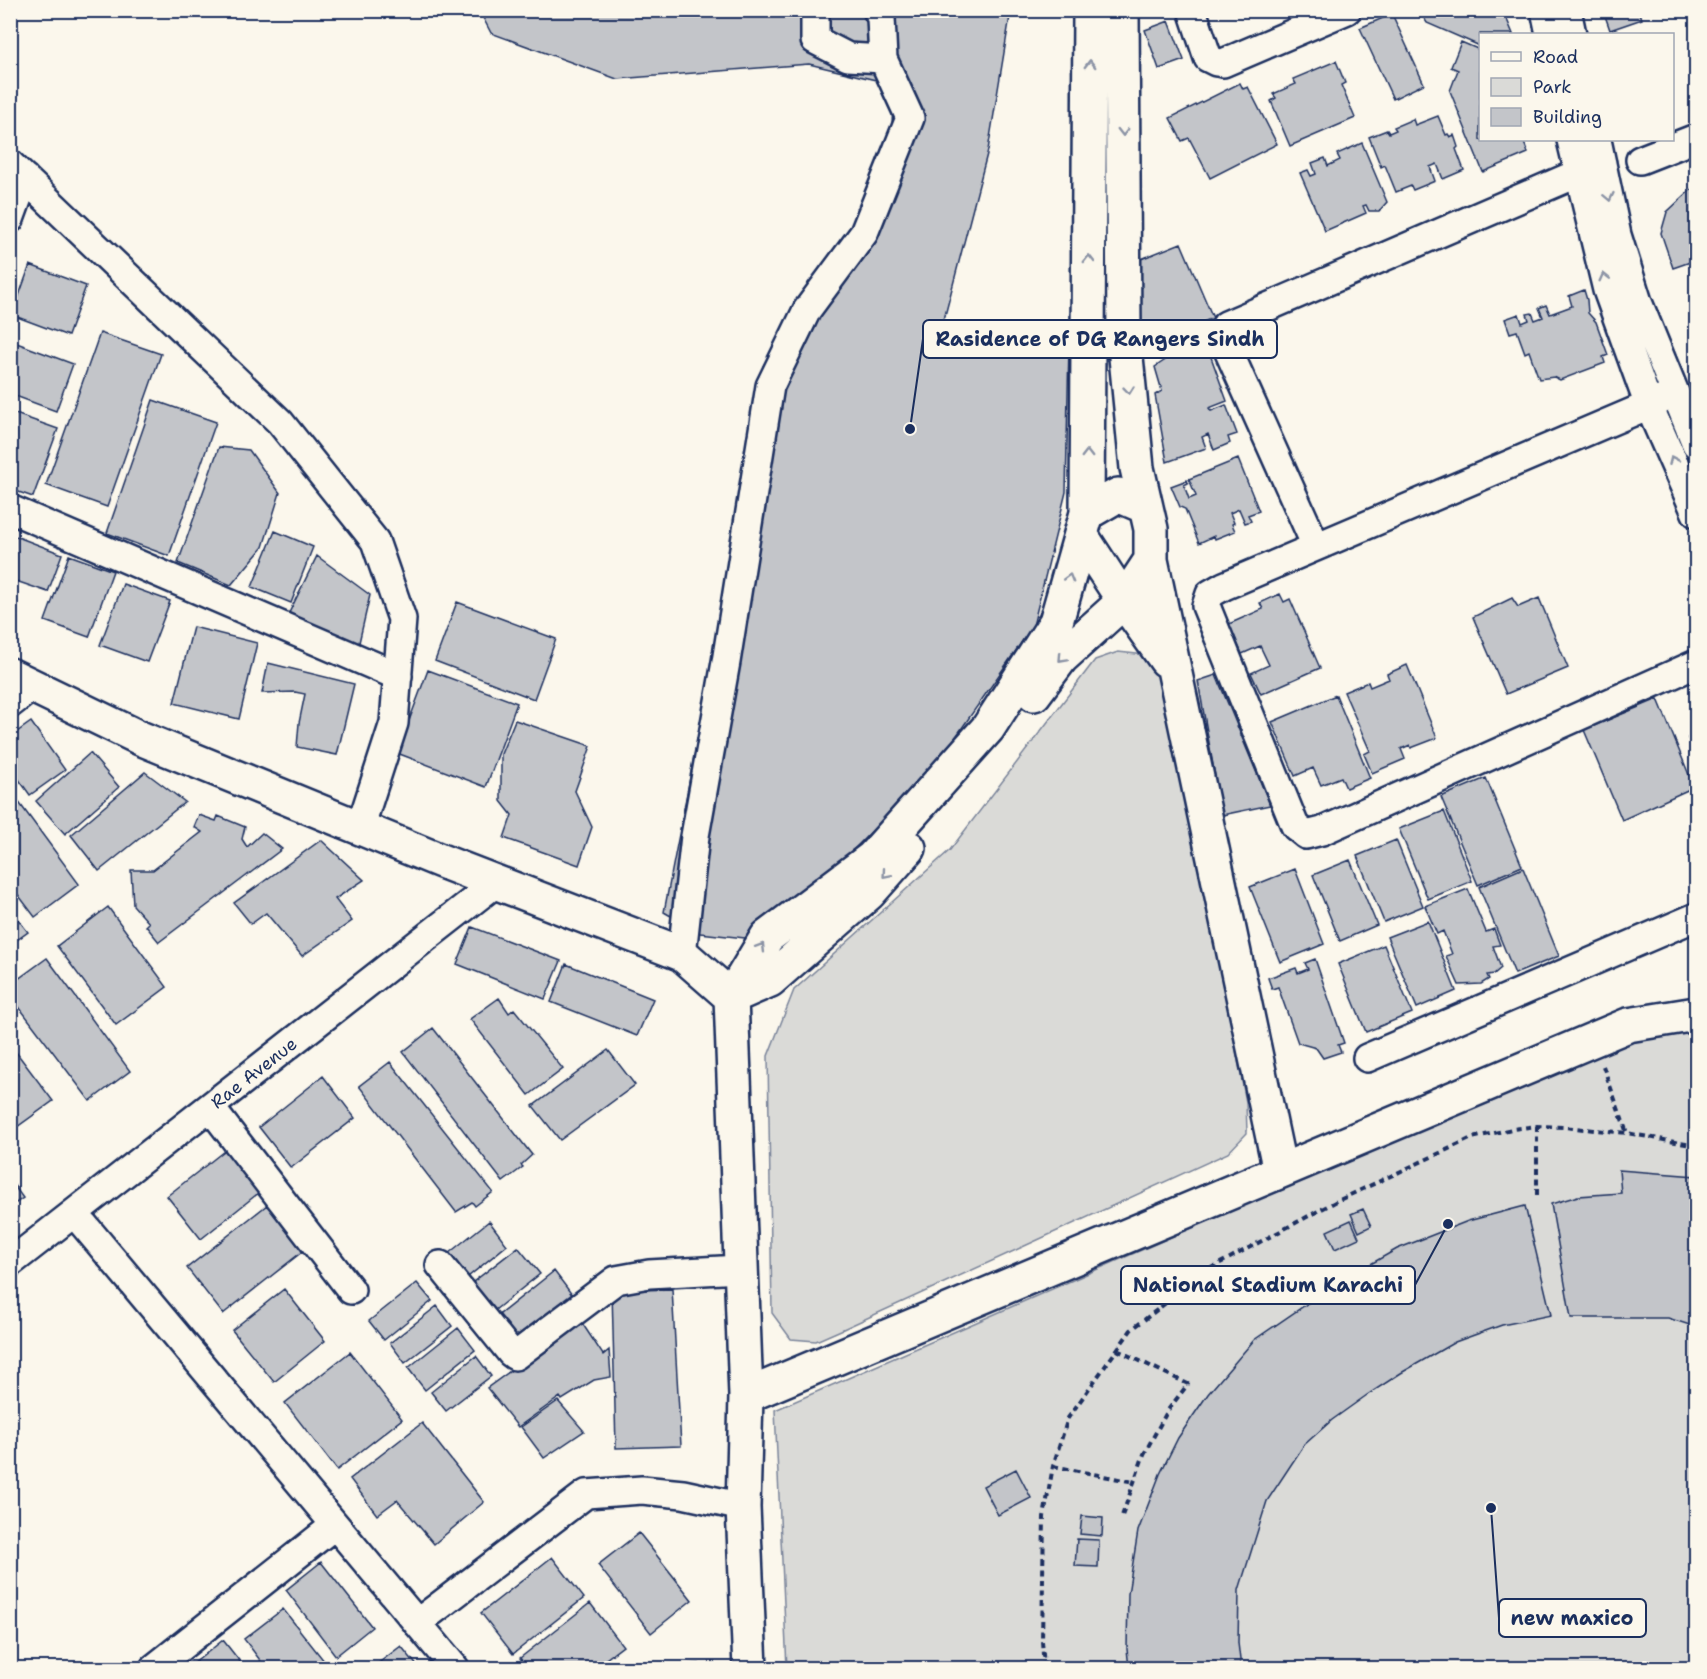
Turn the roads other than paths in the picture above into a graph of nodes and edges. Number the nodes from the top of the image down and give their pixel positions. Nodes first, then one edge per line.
1 (814, 10) edge
2 (877, 10) edge
3 (1090, 10) edge
4 (1122, 10) edge
5 (1192, 10) edge
6 (1347, 10) edge
7 (1545, 10) edge
8 (1567, 10) edge
9 (1550, 33) edge
10 (1572, 33) edge
11 (883, 59) junction
12 (1696, 138) edge
13 (1572, 141) edge
14 (1592, 158) edge
15 (1640, 160) dead end
16 (18, 171) edge
17 (10, 219) edge
18 (1675, 394) junction
19 (1649, 406) junction
20 (1696, 444) edge
21 (1146, 507) junction
22 (10, 509) edge
23 (1696, 513) edge
24 (1084, 524) junction
25 (1316, 546) junction
26 (1150, 560) junction
27 (1124, 601) junction
28 (1088, 633) junction
29 (1150, 637) junction
30 (1696, 664) edge
31 (1174, 670) junction
32 (398, 676) junction
33 (18, 688) edge
34 (360, 828) junction
35 (497, 882) junction
36 (1696, 917) edge
37 (682, 954) junction
38 (731, 997) junction
39 (1696, 1014) edge
40 (1367, 1058) dead end
41 (210, 1107) junction
42 (1280, 1171) junction
43 (74, 1213) junction
44 (10, 1263) edge
45 (440, 1265) dead end
46 (740, 1269) junction
47 (351, 1290) dead end
48 (746, 1396) junction
49 (743, 1507) junction
50 (335, 1525) junction
51 (417, 1623) junction
52 (154, 1668) edge
53 (455, 1668) edge
54 (750, 1668) edge

1 - 11 street
2 - 11 street
24 -> 3 street
4 -> 21 street
5 - 6 street
7 - 9 street
8 - 10 street
11 - 37 street
12 - 15 street
13 - 14 street
14 -> 18 street
19 -> 14 street
14 - 25 street
16 - 17 street
16 - 32 street
18 - 19 street
18 - 20 street
23 -> 19 street
19 - 25 street
21 - 24 street
21 - 26 street
22 - 32 street
24 - 27 street
38 -> 24 street
25 - 30 street
26 - 27 street
26 - 31 street
27 - 28 street
27 - 29 street
28 - 29 street
28 -> 38 street
29 - 31 street
31 - 42 street
32 - 34 street
33 - 34 street
34 - 35 street
35 - 37 street
35 - 41 street, Rae Avenue
36 - 40 street
37 - 38 street
38 - 46 street
39 - 42 street
41 - 43 street, Rae Avenue
41 - 47 street
42 - 48 street
43 - 44 street, Rae Avenue
43 - 50 street
45 - 46 street
46 - 48 street
48 - 49 street
49 - 51 street
49 - 54 street
50 - 51 street
50 - 52 street
51 - 53 street

